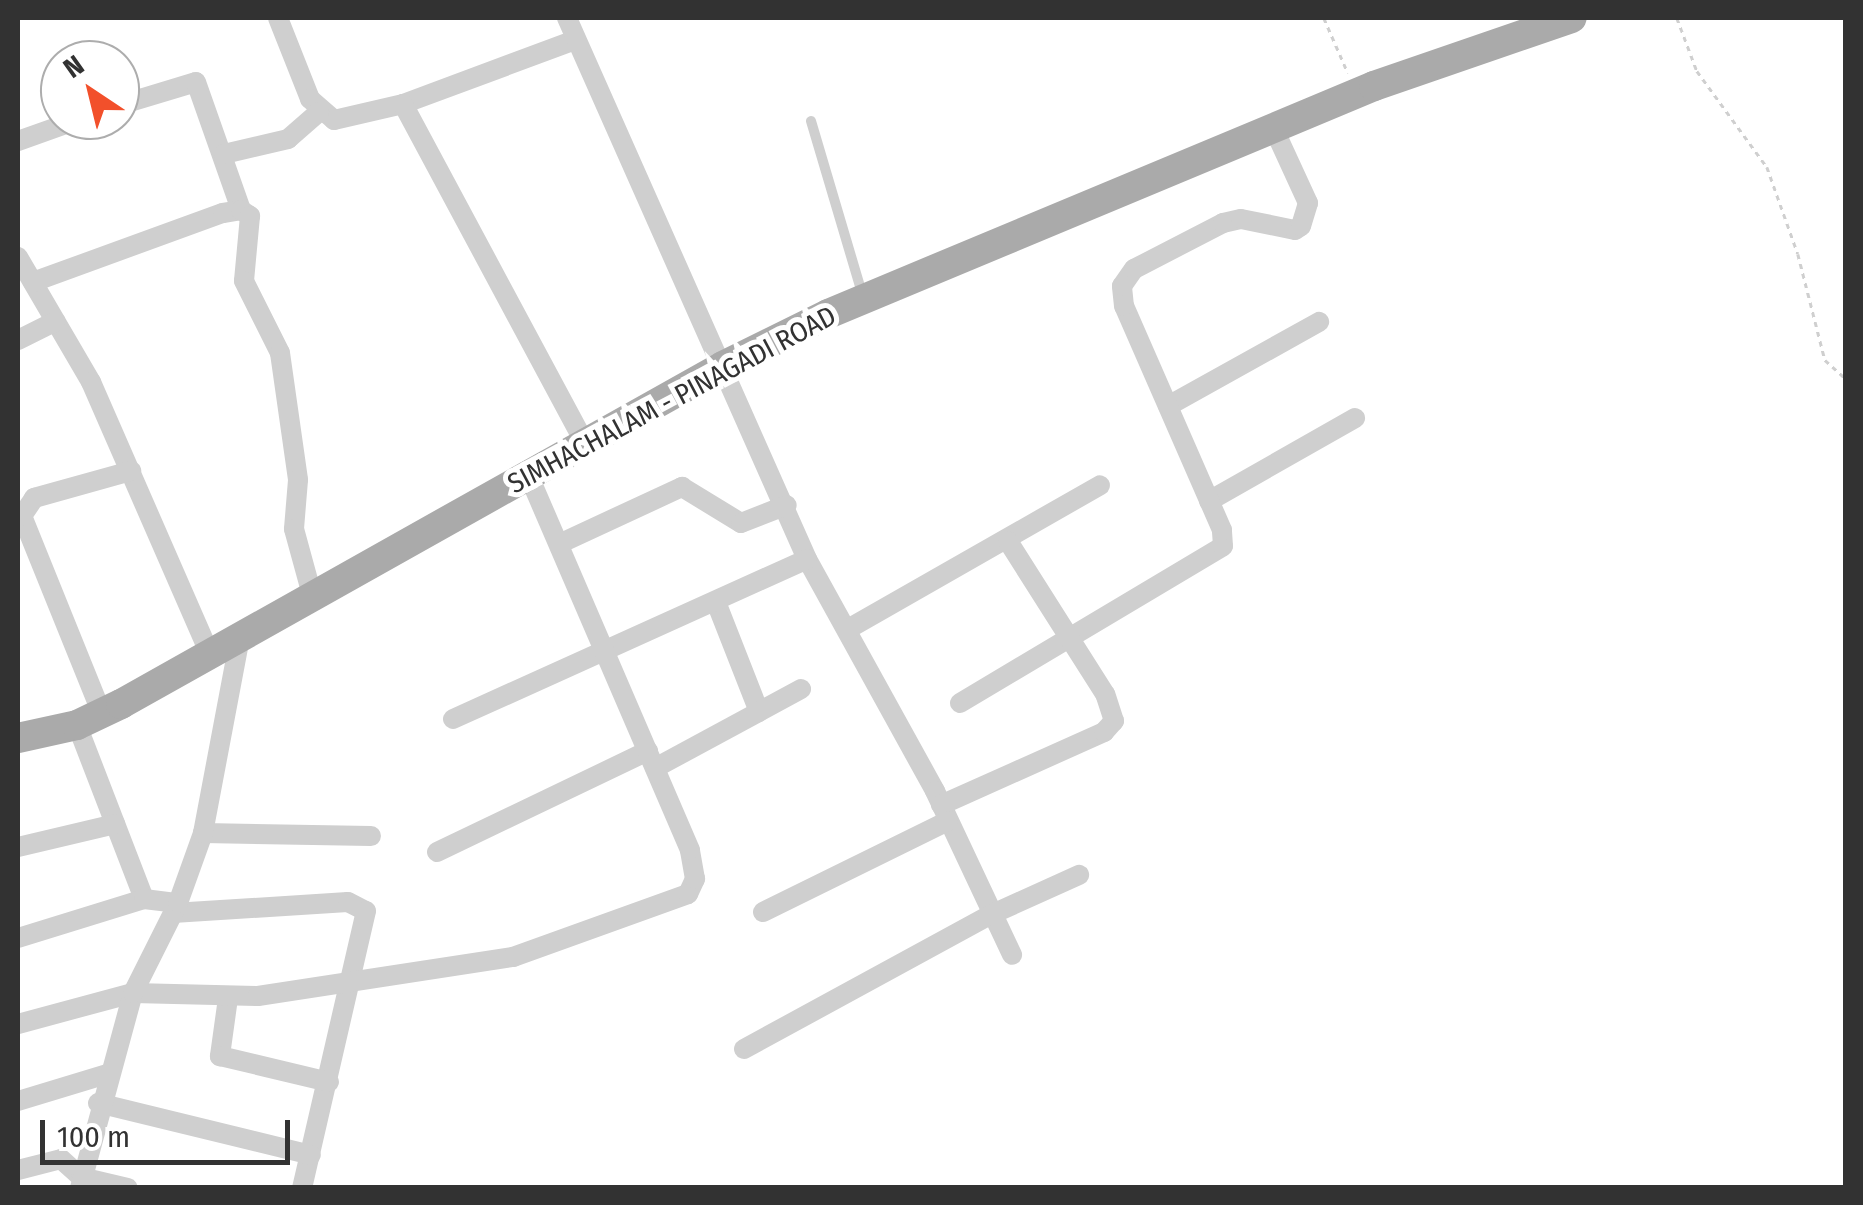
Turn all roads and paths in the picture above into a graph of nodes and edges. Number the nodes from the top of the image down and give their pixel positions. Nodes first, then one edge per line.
1 (278, 18) edge
2 (567, 18) edge
3 (1324, 18) edge
4 (1572, 18) edge
5 (1676, 18) edge
6 (1517, 25) edge
7 (576, 40) junction
8 (1356, 93) junction
9 (140, 99) edge
10 (403, 104) junction
11 (319, 112) junction
12 (811, 120) dead end
13 (1273, 128) junction
14 (224, 154) junction
15 (242, 210) junction
16 (18, 257) edge
17 (33, 282) junction
18 (864, 299) junction
19 (56, 321) junction
20 (1320, 322) dead end
21 (18, 340) edge
22 (723, 366) junction
23 (1846, 380) edge
24 (1168, 406) junction
25 (1355, 418) dead end
26 (585, 442) junction
27 (130, 471) junction
28 (529, 477) junction
29 (1100, 485) dead end
30 (1209, 501) junction
31 (787, 505) junction
32 (1008, 541) junction
33 (559, 544) junction
34 (807, 559) junction
35 (312, 595) junction
36 (716, 602) junction
37 (848, 629) junction
38 (240, 636) junction
39 (1066, 642) junction
40 (607, 652) junction
41 (210, 654) junction
42 (801, 689) dead end
43 (960, 703) dead end
44 (759, 712) junction
45 (90, 719) junction
46 (453, 719) dead end
47 (18, 738) edge
48 (652, 760) junction
49 (945, 813) junction
50 (115, 824) junction
51 (203, 833) junction
52 (371, 836) dead end
53 (18, 847) edge
54 (437, 852) dead end
55 (1079, 875) dead end
56 (144, 899) junction
57 (176, 908) junction
58 (763, 912) dead end
59 (988, 916) junction
60 (18, 938) edge
61 (1012, 955) dead end
62 (354, 982) junction
63 (134, 993) junction
64 (228, 998) junction
65 (18, 1024) edge
66 (744, 1048) dead end
67 (108, 1074) junction
68 (329, 1082) junction
69 (18, 1101) edge
70 (98, 1103) junction
71 (311, 1155) junction
72 (18, 1170) edge
73 (81, 1182) edge
74 (128, 1188) edge
75 (302, 1188) edge

1 - 11 street
2 - 7 street
3 - 8 path
4 - 6 main road, SIMHACHALAM - PINAGADI ROAD
5 - 23 path
6 - 8 main road, SIMHACHALAM - PINAGADI ROAD
7 - 10 street
7 - 22 street
8 - 13 main road, SIMHACHALAM - PINAGADI ROAD
9 - 14 street
10 - 11 street
10 - 26 street
11 - 14 street
12 - 18 lane
13 - 18 main road, SIMHACHALAM - PINAGADI ROAD
13 - 24 street
14 - 15 street
15 - 17 street
15 - 35 street
16 - 17 street
17 - 19 street
18 - 22 main road, SIMHACHALAM - PINAGADI ROAD
19 - 21 street
19 - 27 street
20 - 24 street
22 - 26 main road, SIMHACHALAM - PINAGADI ROAD
22 - 31 street
24 - 30 street
25 - 30 street
26 - 28 main road, SIMHACHALAM - PINAGADI ROAD
27 - 41 street
27 - 45 street
28 - 33 street
28 - 35 main road, SIMHACHALAM - PINAGADI ROAD
29 - 32 street
30 - 39 street
31 - 33 street
31 - 34 street
32 - 37 street
32 - 39 street
33 - 40 street
34 - 36 street
34 - 37 street
35 - 38 main road, SIMHACHALAM - PINAGADI ROAD
36 - 40 street
36 - 44 street
37 - 49 street
38 - 41 main road, SIMHACHALAM - PINAGADI ROAD
38 - 51 street
39 - 43 street
39 - 49 street
40 - 46 street
40 - 48 street
41 - 45 main road, SIMHACHALAM - PINAGADI ROAD
42 - 44 street
44 - 48 street
45 - 47 main road, SIMHACHALAM - PINAGADI ROAD
45 - 50 street
48 - 54 street
48 - 62 street
49 - 58 street
49 - 59 street
50 - 53 street
50 - 56 street
51 - 52 street
51 - 57 street
55 - 59 street
56 - 57 street
56 - 60 street
57 - 62 street
57 - 63 street
59 - 61 street
59 - 66 street
62 - 64 street
62 - 68 street
63 - 64 street
63 - 65 street
63 - 67 street
64 - 68 street
67 - 69 street
67 - 70 street
68 - 71 street
70 - 71 street
70 - 73 street
71 - 75 street
72 - 73 street
73 - 74 street

